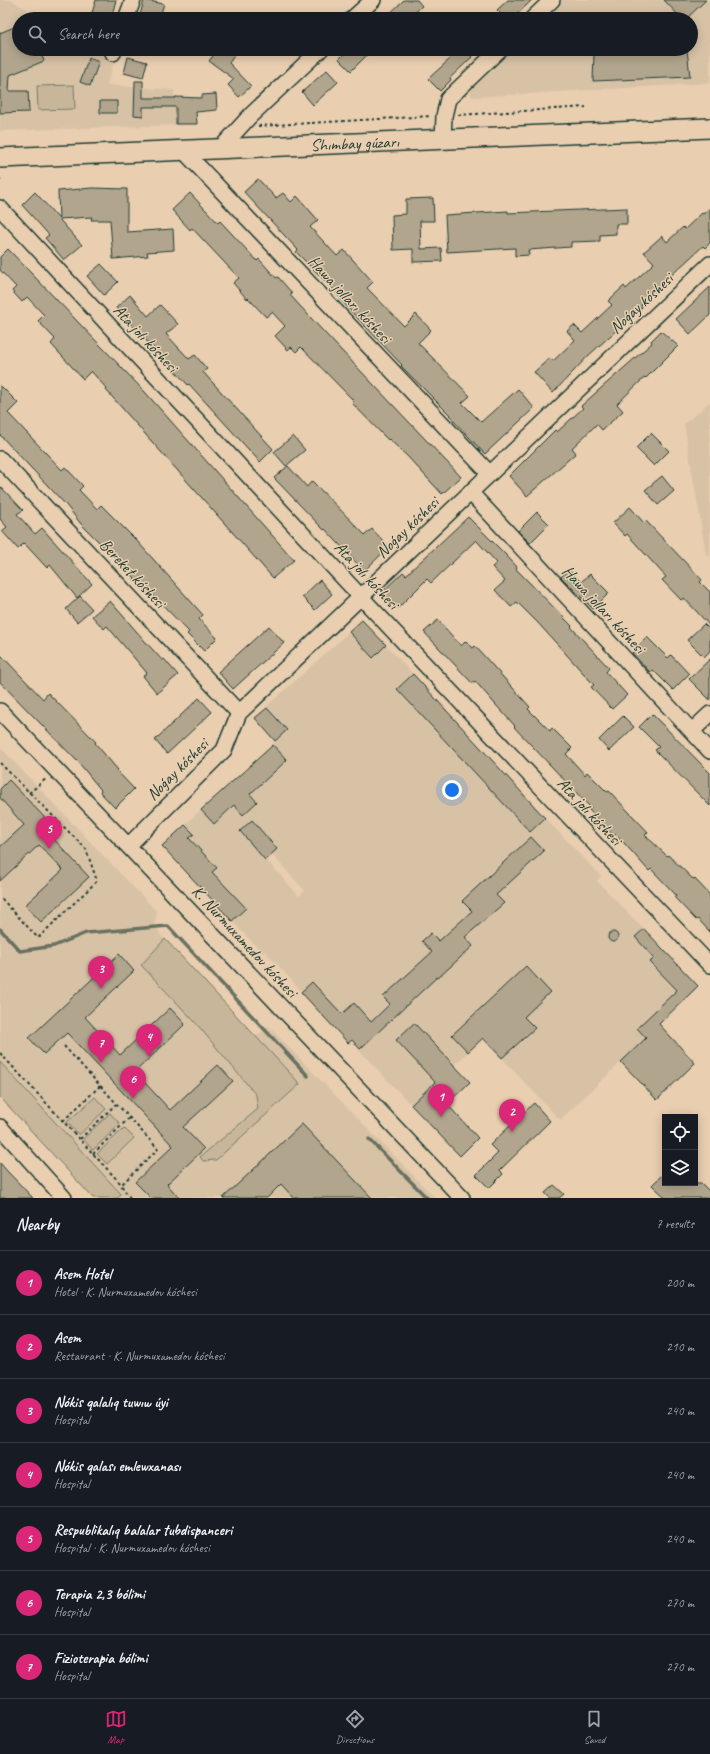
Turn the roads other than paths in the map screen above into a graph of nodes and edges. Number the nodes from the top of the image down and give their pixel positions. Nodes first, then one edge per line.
1 (134, 0) edge
2 (372, 0) edge
3 (552, 0) edge
4 (129, 12) edge
5 (359, 12) edge
6 (539, 12) edge
7 (314, 56) edge
8 (493, 56) edge
9 (710, 128) edge
10 (443, 140) junction
11 (220, 149) junction
12 (183, 150) junction
13 (0, 158) edge
14 (0, 208) edge
15 (710, 264) edge
16 (0, 459) edge
17 (489, 473) junction
18 (470, 492) junction
19 (361, 597) junction
20 (0, 711) edge
21 (239, 713) junction
22 (710, 714) edge
23 (692, 732) junction
24 (710, 751) edge
25 (128, 846) junction
26 (710, 965) edge
27 (0, 1127) edge
28 (64, 1198) edge
29 (462, 1198) edge

1 - 4 street
2 - 5 street
3 - 6 street
7 - 11 street
8 - 10 street
9 - 10 main road, Shımbay gúzarı
10 - 11 main road, Shımbay gúzarı
11 - 12 main road, Shımbay gúzarı
12 - 13 main road, Shımbay gúzarı
12 - 17 street, Hawa jolları kóshesi
14 - 19 street, Ata jolı kóshesi
15 - 17 street, Noǵay kóshesi
16 - 21 street, Bereket kóshesi
17 - 18 street, Noǵay kóshesi
18 - 19 street, Noǵay kóshesi
18 - 23 street, Hawa jolları kóshesi
19 - 21 street, Noǵay kóshesi
19 - 26 street, Ata jolı kóshesi
20 - 25 street, K. Nurmuxamedov kóshesi
21 - 25 street, Noǵay kóshesi
22 - 23 street
23 - 24 street, Hawa jolları kóshesi
25 - 29 street, K. Nurmuxamedov kóshesi
27 - 28 street

